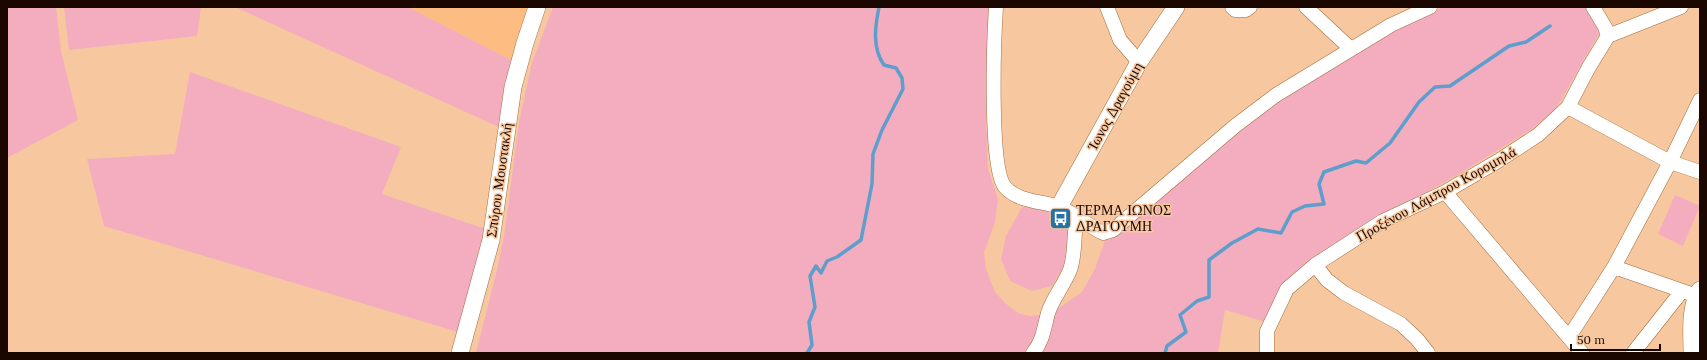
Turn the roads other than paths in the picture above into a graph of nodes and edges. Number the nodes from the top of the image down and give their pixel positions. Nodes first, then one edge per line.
1 (537, 7) edge
2 (996, 7) edge
3 (1108, 7) edge
4 (1176, 7) edge
5 (1232, 7) edge
6 (1250, 7) edge
7 (1306, 7) edge
8 (1430, 7) edge
9 (1593, 7) edge
10 (1681, 7) edge
11 (1608, 36) junction
12 (1351, 49) junction
13 (1139, 62) junction
14 (1700, 100) edge
15 (1568, 107) junction
16 (1670, 162) junction
17 (1700, 172) edge
18 (1445, 192) junction
19 (1059, 207) junction
20 (1077, 218) junction
21 (1315, 265) junction
22 (1614, 267) junction
23 (1693, 292) edge
24 (1569, 337) junction
25 (460, 353) edge
26 (1033, 353) edge
27 (1267, 353) edge
28 (1428, 353) edge
29 (1582, 353) edge
30 (1633, 353) edge
31 (1692, 353) edge

1 - 25 street, Σπύρου Μουστακλή
2 - 19 street
3 - 13 street
4 - 13 street, Ίωνος Δραγούμη
5 - 6 street
7 - 12 street
8 - 12 street
9 - 11 street
10 - 11 street
11 - 15 street, Προξένου Λάμπρου Κορομηλά
12 - 20 street
13 - 19 street, Ίωνος Δραγούμη
14 - 16 street
15 - 16 street
15 - 18 street, Προξένου Λάμπρου Κορομηλά
16 - 17 street
16 - 22 street
18 - 21 street, Προξένου Λάμπρου Κορομηλά
18 - 24 street
19 - 20 street
20 - 26 street
21 - 27 street, Προξένου Λάμπρου Κορομηλά
21 - 28 street
22 - 23 street
22 - 24 street
23 - 30 street
23 - 31 street
24 - 29 street

